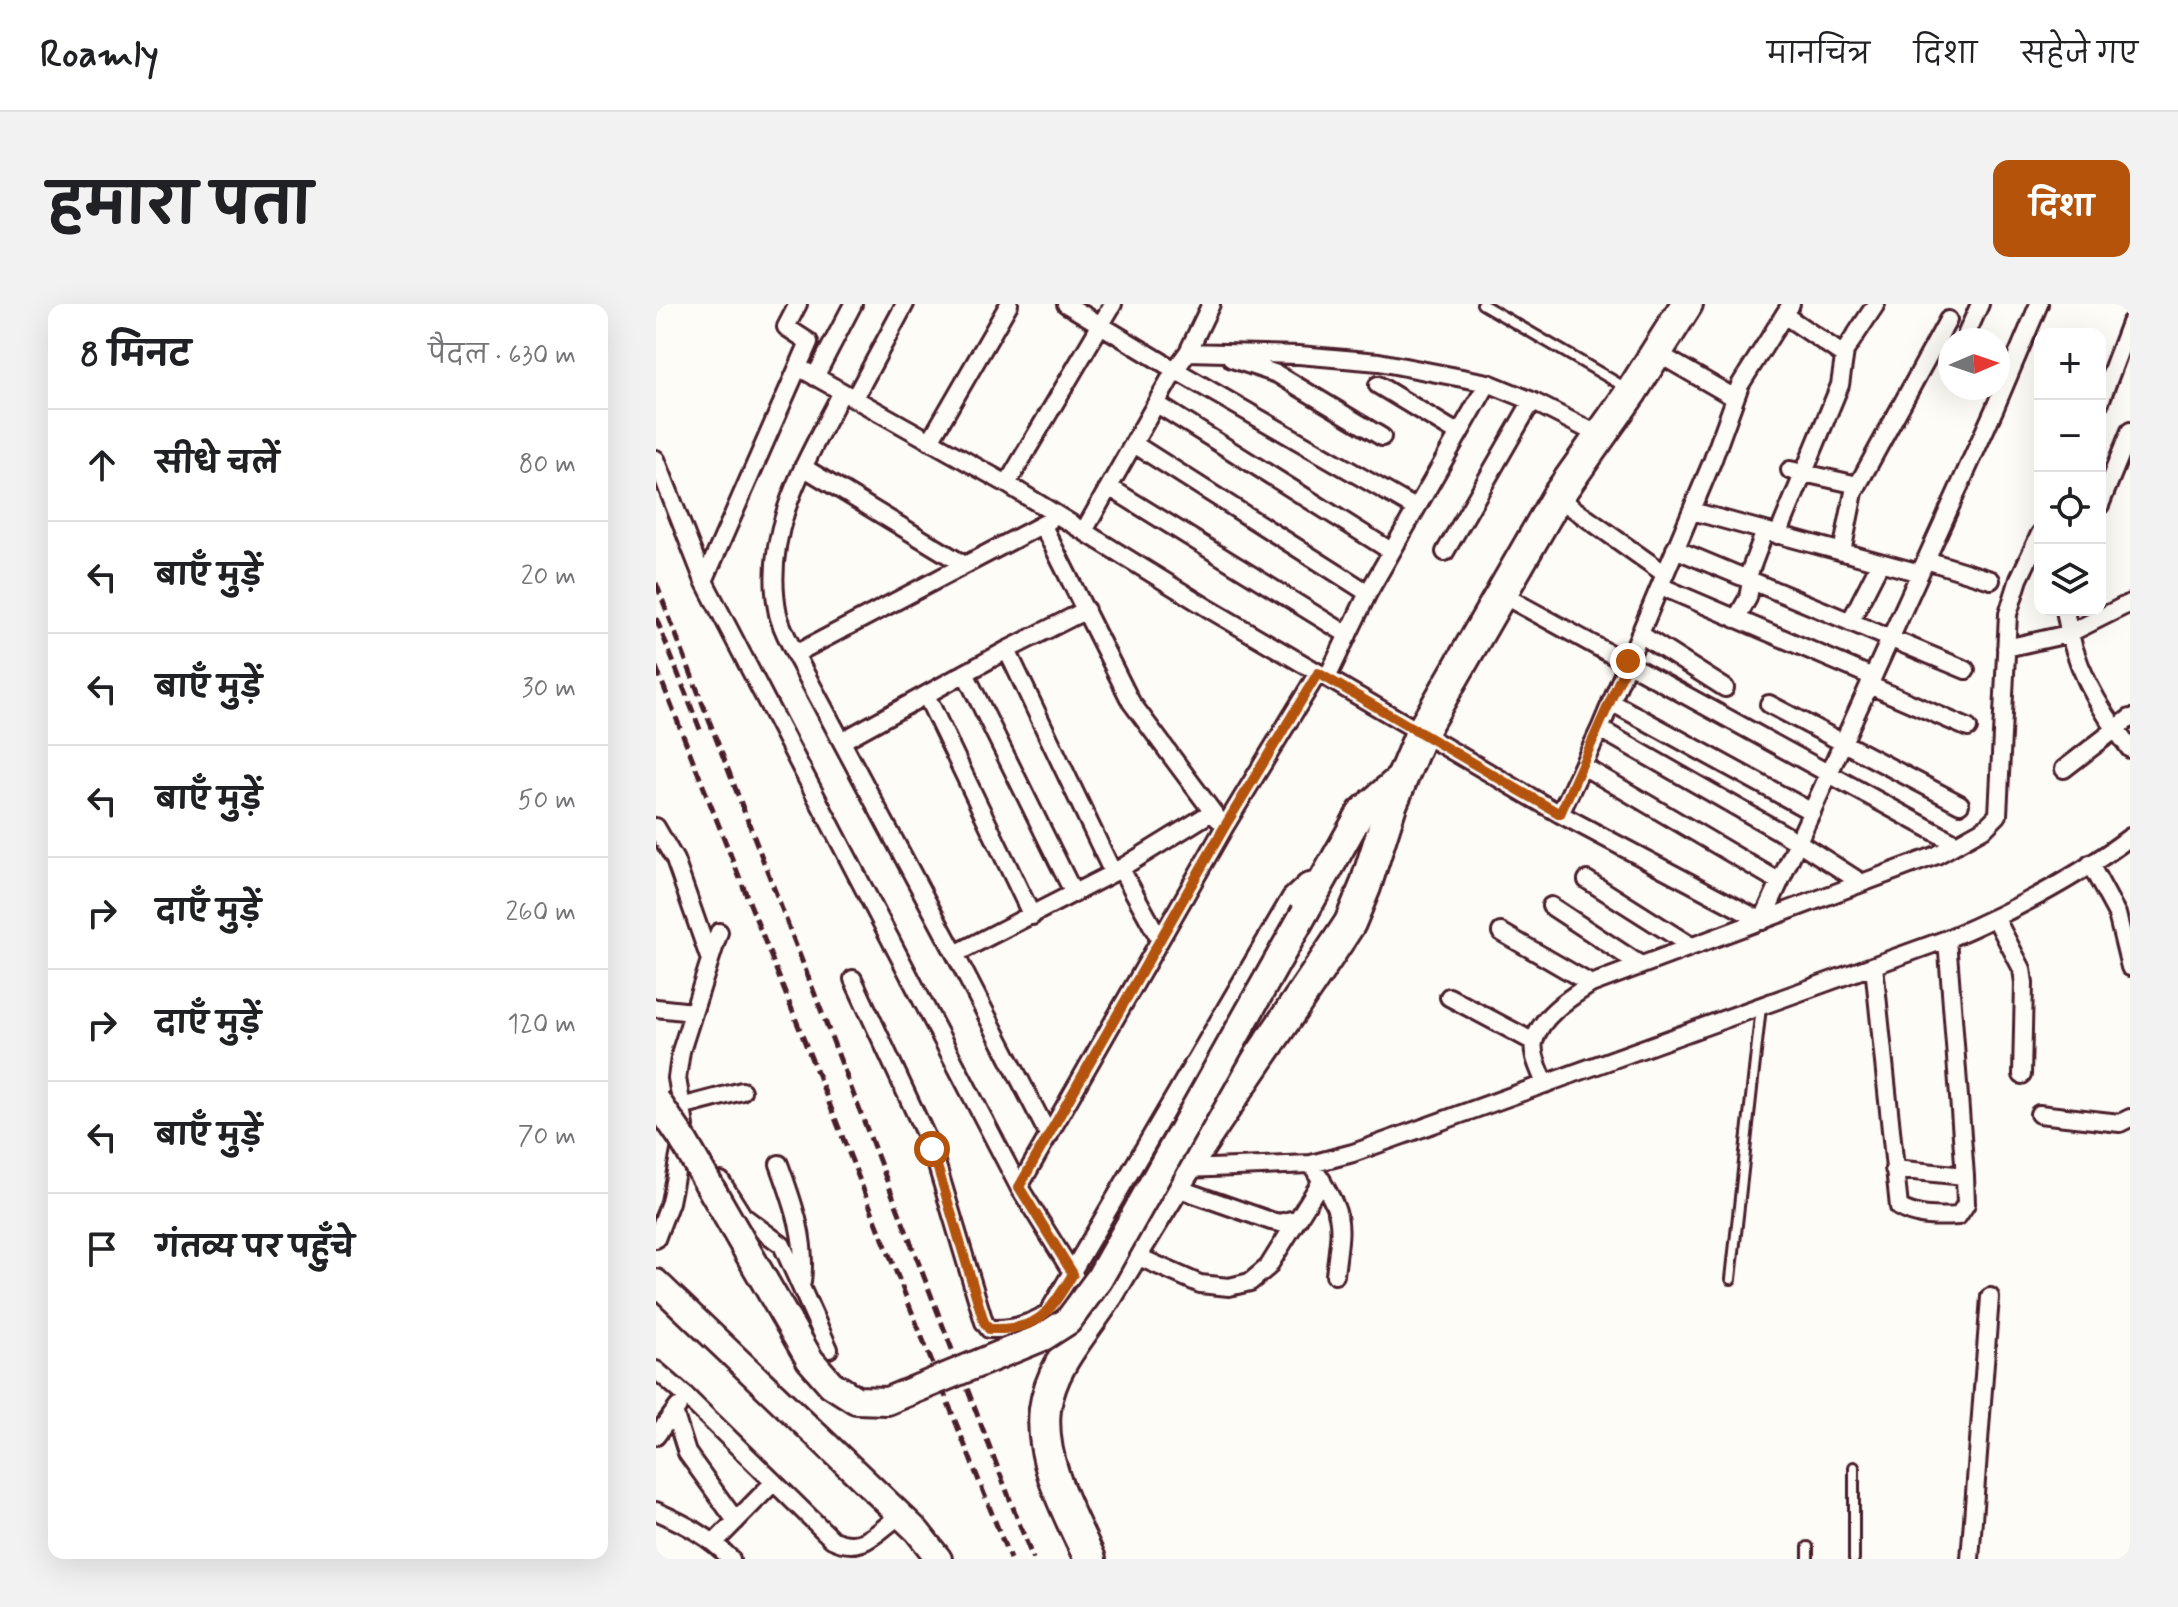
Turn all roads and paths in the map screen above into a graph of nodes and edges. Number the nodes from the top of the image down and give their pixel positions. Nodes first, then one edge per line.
1 (798, 304) edge
2 (853, 304) edge
3 (905, 304) edge
4 (1009, 304) edge
5 (1066, 304) edge
6 (1113, 304) edge
7 (1211, 304) edge
8 (1482, 304) edge
9 (1508, 304) edge
10 (1687, 304) edge
11 (1876, 304) edge
12 (1980, 304) edge
13 (2039, 304) edge
14 (1788, 310) edge
15 (1501, 315) junction
16 (1948, 320) dead end
17 (2130, 323) edge
18 (1101, 325) junction
19 (1969, 328) edge
20 (1845, 351) junction
21 (1188, 352) junction
22 (1216, 353) junction
23 (1657, 353) junction
24 (798, 367) junction
25 (1175, 370) junction
26 (815, 377) junction
27 (1488, 383) junction
28 (1378, 385) dead end
29 (1632, 391) junction
30 (848, 396) junction
31 (1735, 398) junction
32 (2101, 400) edge
33 (1532, 401) junction
34 (1157, 404) junction
35 (1459, 434) junction
36 (1601, 436) junction
37 (1382, 437) dead end
38 (2129, 437) edge
39 (930, 441) junction
40 (1134, 444) junction
41 (656, 459) edge
42 (803, 467) junction
43 (1797, 471) junction
44 (1007, 484) junction
45 (1858, 485) junction
46 (1109, 487) junction
47 (2106, 491) edge
48 (1557, 497) junction
49 (1415, 508) junction
50 (1692, 511) junction
51 (1056, 515) junction
52 (1043, 526) junction
53 (1084, 531) junction
54 (1772, 533) junction
55 (2035, 544) edge
56 (1675, 549) junction
57 (1391, 551) junction
58 (1445, 552) dead end
59 (1842, 552) junction
60 (1880, 563) junction
61 (963, 564) junction
62 (1923, 566) junction
63 (1747, 579) junction
64 (1662, 580) junction
65 (1991, 580) dead end
66 (704, 581) junction
67 (1368, 593) junction
68 (1501, 594) junction
69 (2130, 603) edge
70 (1086, 610) junction
71 (2066, 616) edge
72 (1736, 619) junction
73 (1850, 622) junction
74 (1640, 634) junction
75 (2068, 634) junction
76 (1348, 635) junction
77 (1890, 638) junction
78 (2006, 648) junction
79 (1007, 650) junction
80 (795, 654) junction
81 (1627, 665) junction
82 (1966, 670) dead end
83 (965, 673) junction
84 (1322, 676) junction
85 (1871, 681) junction
86 (1725, 688) dead end
87 (926, 695) junction
88 (1611, 702) junction
89 (1769, 704) dead end
90 (2130, 718) edge
91 (1968, 728) dead end
92 (1600, 729) junction
93 (2115, 729) junction
94 (1421, 733) junction
95 (842, 741) junction
96 (1842, 744) junction
97 (2130, 749) edge
98 (1583, 766) junction
99 (2064, 769) dead end
100 (1829, 773) junction
101 (1402, 776) junction
102 (1960, 804) dead end
103 (1212, 812) junction
104 (1812, 812) junction
105 (1560, 814) junction
106 (1225, 826) junction
107 (656, 827) edge
108 (2130, 837) edge
109 (1798, 842) junction
110 (1957, 844) junction
111 (2111, 852) junction
112 (2130, 856) edge
113 (2090, 864) junction
114 (1117, 871) junction
115 (1325, 878) junction
116 (1587, 880) dead end
117 (1780, 882) junction
118 (1862, 883) junction
119 (1074, 894) junction
120 (1551, 906) dead end
121 (1032, 916) junction
122 (1996, 919) junction
123 (1762, 921) junction
124 (719, 932) dead end
125 (1501, 932) dead end
126 (1947, 939) junction
127 (1160, 940) junction
128 (1691, 946) junction
129 (955, 954) junction
130 (710, 960) junction
131 (1639, 964) junction
132 (1874, 966) junction
133 (2130, 967) edge
134 (853, 979) dead end
135 (1591, 984) junction
136 (1449, 997) dead end
137 (1761, 1007) junction
138 (656, 1008) edge
139 (693, 1012) junction
140 (1534, 1042) junction
141 (2022, 1075) dead end
142 (1545, 1084) junction
143 (742, 1091) dead end
144 (669, 1103) edge
145 (2039, 1114) dead end
146 (2130, 1118) edge
147 (685, 1126) junction
148 (1049, 1136) junction
149 (779, 1164) dead end
150 (1311, 1164) junction
151 (1894, 1169) junction
152 (1965, 1176) junction
153 (1179, 1178) junction
154 (1322, 1180) junction
155 (1019, 1187) junction
156 (1299, 1218) junction
157 (656, 1239) edge
158 (1132, 1254) junction
159 (1073, 1274) junction
160 (1335, 1275) dead end
161 (1731, 1279) dead end
162 (656, 1282) edge
163 (802, 1286) junction
164 (1990, 1297) dead end
165 (1097, 1312) junction
166 (829, 1349) dead end
167 (656, 1370) edge
168 (686, 1396) junction
169 (674, 1412) junction
170 (656, 1436) edge
171 (1854, 1467) dead end
172 (774, 1482) junction
173 (656, 1511) edge
174 (900, 1515) junction
175 (736, 1521) junction
176 (715, 1542) junction
177 (1808, 1547) dead end
178 (731, 1559) edge
179 (939, 1559) edge
180 (1090, 1559) edge
181 (1808, 1559) edge
182 (1854, 1559) edge
183 (1970, 1559) edge

1 - 24 street
2 - 26 street
3 - 30 street
4 - 39 street
5 - 18 street
6 - 18 street
7 - 21 street
8 - 15 lane
9 - 15 lane
10 - 23 highway
11 - 20 street
12 - 19 street
13 - 62 street
14 - 20 street
14 - 31 street
15 - 29 lane
16 - 45 street
17 - 32 street
18 - 25 street
18 - 44 street
20 - 43 street
21 - 22 street
21 - 25 street
22 - 27 street
22 - 37 street
23 - 29 highway
23 - 31 street
24 - 26 street
24 - 66 street
25 - 34 street
25 - 49 street
26 - 30 street
27 - 33 street
27 - 35 street
28 - 35 street
29 - 36 highway
30 - 39 street
30 - 42 street
31 - 50 street
33 - 36 street
33 - 58 street
34 - 40 street
34 - 57 street
35 - 49 street
36 - 48 highway
38 - 47 street
39 - 44 street
40 - 46 street
40 - 67 street
41 - 66 street
42 - 61 street
42 - 80 street
43 - 45 street
43 - 54 street
44 - 51 street
45 - 59 street
46 - 53 street
46 - 76 street
48 - 64 street
48 - 68 highway
49 - 57 street
50 - 54 street
50 - 56 street
51 - 52 street
51 - 53 street
52 - 61 street
52 - 70 street
53 - 84 street
54 - 59 street
54 - 63 street
55 - 78 street
56 - 63 street
56 - 64 street
57 - 67 street
59 - 60 street
60 - 62 street
60 - 73 street
61 - 80 street
62 - 65 street
62 - 77 street
63 - 72 street
63 - 73 street
64 - 72 street
64 - 74 street
66 - 155 street
67 - 76 street
68 - 81 street
68 - 94 highway
69 - 75 street
70 - 79 street
70 - 103 street
71 - 75 street
72 - 85 street
73 - 77 street
74 - 81 street
74 - 86 street
75 - 78 street
75 - 93 street
76 - 84 street
77 - 82 street
77 - 85 street
78 - 110 street
79 - 83 street
79 - 114 street
80 - 95 street
81 - 88 street
81 - 100 street
83 - 87 street
83 - 119 street
84 - 94 street
84 - 106 street
85 - 91 street
85 - 96 street
87 - 95 street
87 - 121 street
88 - 92 street
88 - 104 street
89 - 96 street
90 - 93 street
92 - 98 street
92 - 109 street
93 - 97 street
93 - 99 street
94 - 101 highway
94 - 105 street
95 - 129 street
96 - 100 street
96 - 102 street
98 - 105 street
98 - 117 street
100 - 104 street
100 - 110 street
101 - 115 main road
101 - 153 highway
103 - 106 street
103 - 114 street
104 - 109 street
105 - 123 street
106 - 127 street
107 - 130 street
108 - 111 street
109 - 117 street
109 - 118 street
110 - 118 street
111 - 112 street
111 - 113 street
113 - 122 street
113 - 133 street
114 - 119 street
114 - 127 street
115 - 144 main road, bridge
115 - 159 street
116 - 128 street
117 - 123 street
118 - 123 street
119 - 121 street
120 - 131 street
121 - 129 street
122 - 126 street
122 - 141 street
123 - 128 street
124 - 130 street
125 - 135 street
126 - 132 street
126 - 152 street
127 - 148 street
128 - 131 street
129 - 148 street
130 - 139 street
131 - 135 street
132 - 137 street
132 - 151 street
134 - 159 street
135 - 140 street
136 - 140 street
137 - 142 street
137 - 161 lane
138 - 139 street
139 - 144 street
140 - 142 street
142 - 150 street
143 - 144 street
144 - 147 street
145 - 146 street
147 - 157 street
147 - 163 street
148 - 155 street
149 - 163 street
150 - 153 street
150 - 154 street
151 - 152 street
151 - 152 street
153 - 156 street
153 - 158 highway
154 - 156 street
154 - 160 street
155 - 159 street
156 - 158 street
158 - 165 highway
159 - 165 street
162 - 174 street
163 - 166 street
164 - 183 street
165 - 180 highway
167 - 168 street
168 - 169 street
168 - 172 street
169 - 170 street
169 - 175 street
171 - 182 lane
172 - 174 street
172 - 175 street
173 - 176 street
174 - 179 street
175 - 176 street
176 - 178 street
177 - 181 lane

